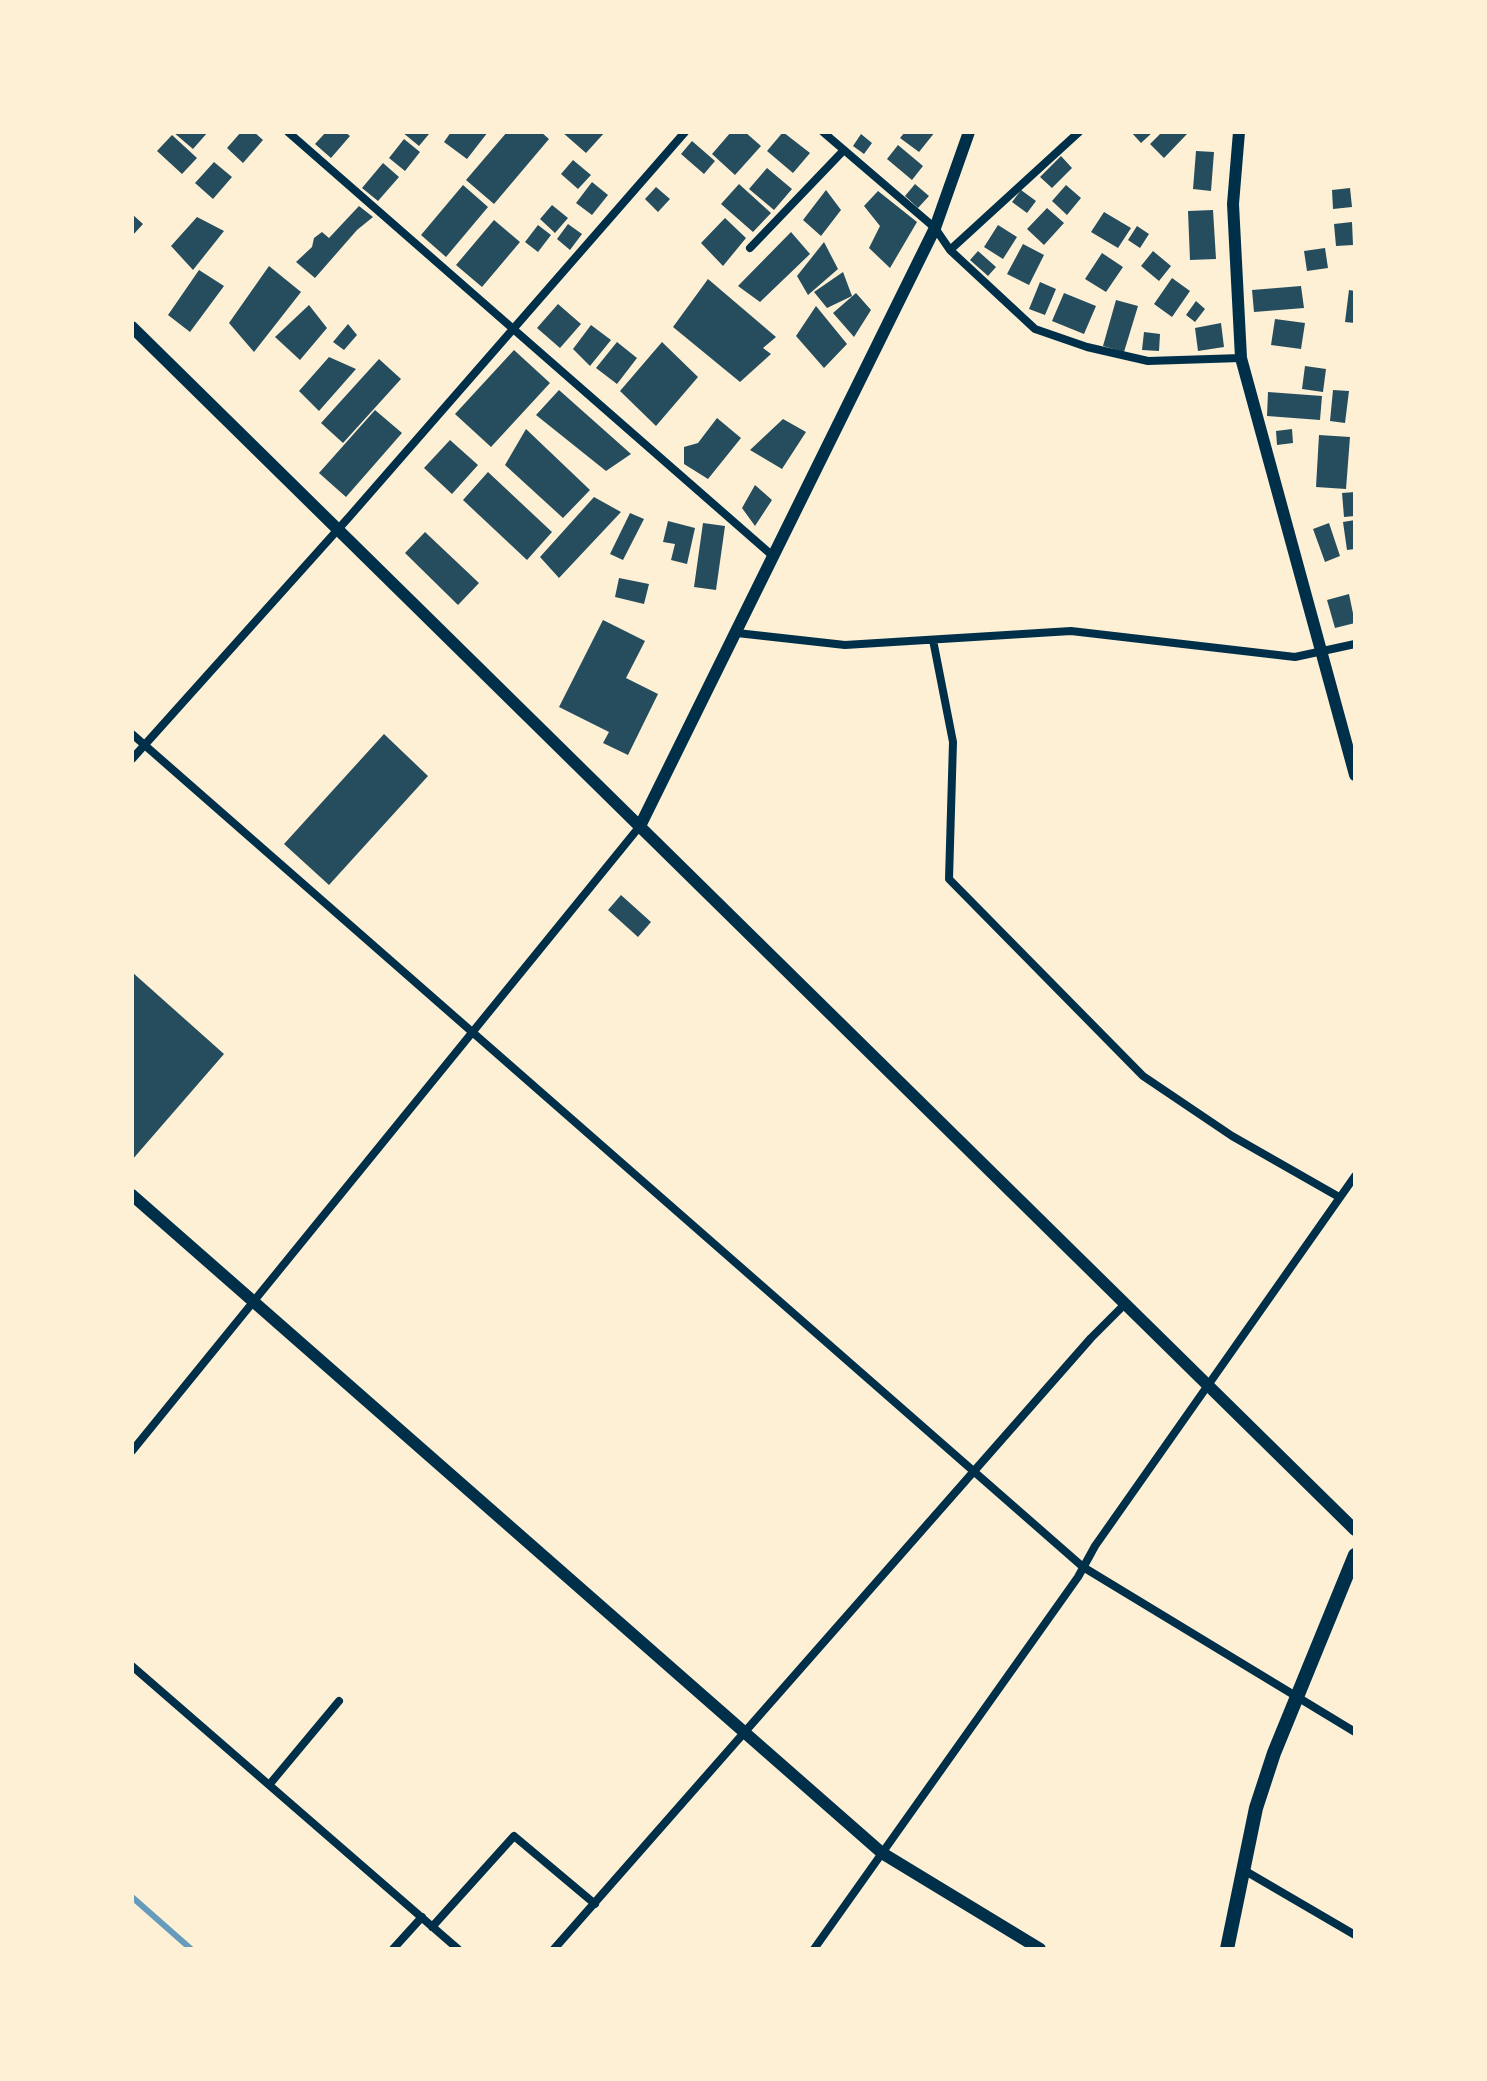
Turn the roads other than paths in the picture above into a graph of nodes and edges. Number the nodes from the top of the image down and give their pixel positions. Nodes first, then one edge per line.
1 (288, 132) edge
2 (685, 132) edge
3 (823, 132) edge
4 (969, 132) edge
5 (1079, 132) edge
6 (1239, 132) edge
7 (844, 150) junction
8 (935, 228) junction
9 (750, 248) dead end
10 (950, 250) junction
11 (132, 327) edge
12 (513, 328) junction
13 (1241, 358) junction
14 (338, 530) junction
15 (774, 557) junction
16 (737, 633) junction
17 (933, 640) junction
18 (1355, 644) edge
19 (1320, 653) junction
20 (132, 734) edge
21 (144, 745) junction
22 (132, 759) edge
23 (1355, 775) edge
24 (640, 826) junction
25 (473, 1032) junction
26 (1355, 1176) edge
27 (132, 1195) edge
28 (1339, 1197) junction
29 (254, 1302) junction
30 (1125, 1304) junction
31 (1209, 1385) junction
32 (132, 1451) edge
33 (974, 1472) junction
34 (1355, 1530) edge
35 (1355, 1555) edge
36 (1083, 1567) junction
37 (132, 1666) edge
38 (1297, 1699) junction
39 (339, 1701) dead end
40 (1355, 1732) edge
41 (746, 1733) junction
42 (269, 1785) junction
43 (882, 1853) junction
44 (1242, 1868) junction
45 (595, 1904) junction
46 (422, 1917) junction
47 (432, 1927) junction
48 (1355, 1935) edge
49 (393, 1949) edge
50 (458, 1949) edge
51 (554, 1949) edge
52 (814, 1949) edge
53 (1040, 1949) edge
54 (1227, 1949) edge

1 - 12 street
2 - 12 street
3 - 7 street
4 - 8 street
5 - 10 street
6 - 13 street
7 - 8 street
7 - 9 street
8 - 10 street
8 - 15 street
10 - 13 street
11 - 14 street
12 - 14 street
12 - 15 street
13 - 19 street
14 - 21 street
14 - 24 street
15 - 16 street
16 - 17 street
16 - 24 street
17 - 19 street
17 - 28 street
18 - 19 street
19 - 23 street
20 - 21 street
21 - 22 street
21 - 25 street
24 - 25 street
24 - 30 street
25 - 29 street
25 - 33 street
26 - 28 street
27 - 29 street
28 - 31 street
29 - 32 street
29 - 41 street
30 - 31 street
30 - 33 street
31 - 34 street
31 - 36 street
33 - 36 street
33 - 41 street
35 - 38 main road
36 - 38 street
36 - 43 street
37 - 42 street
38 - 40 street
38 - 44 main road
39 - 42 street
41 - 43 street
41 - 45 street
42 - 46 street
43 - 52 street
43 - 53 street
44 - 48 street
44 - 54 main road
45 - 47 street
45 - 51 street
46 - 47 street
46 - 49 street
47 - 50 street

